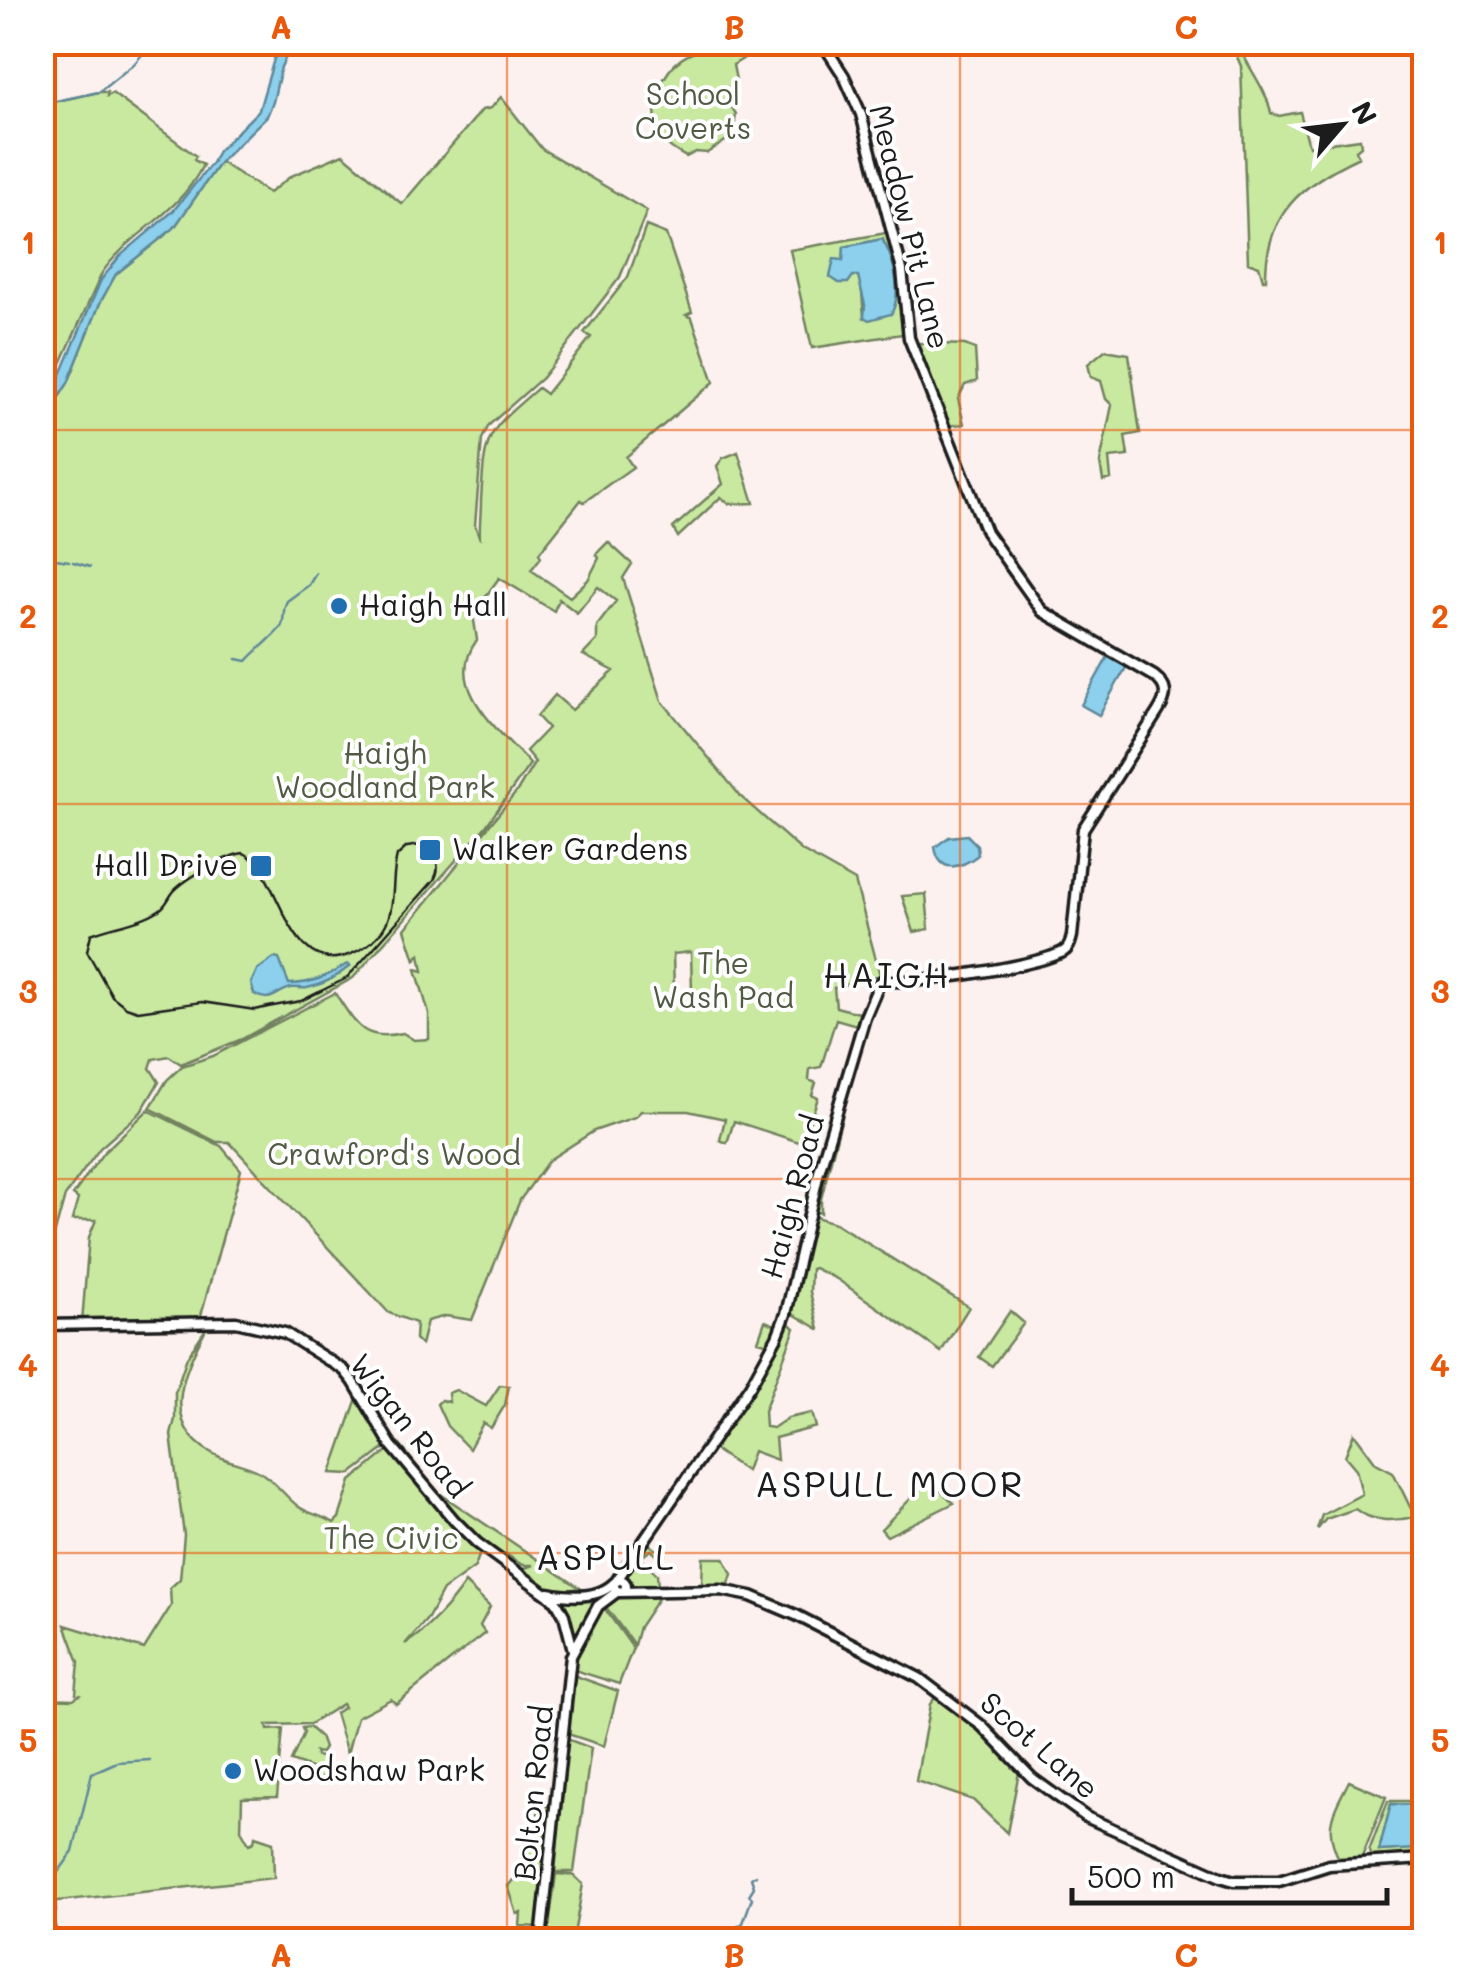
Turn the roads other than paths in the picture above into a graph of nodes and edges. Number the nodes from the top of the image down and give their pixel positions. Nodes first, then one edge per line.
1 (822, 42) edge
2 (1064, 952) joint
3 (42, 1325) edge
4 (620, 1585) junction
5 (544, 1591) junction
6 (566, 1595) junction
7 (590, 1595) junction
8 (598, 1606) junction
9 (562, 1609) junction
10 (569, 1632) junction
11 (582, 1632) junction
12 (572, 1650) junction
13 (1424, 1859) edge
14 (541, 1940) edge

1 - 2 main road, Meadow Pit Lane
2 - 4 main road, Haigh Road
3 - 5 main road, Wigan Road
4 - 7 main road, Wigan Road
4 - 8 main road, Bolton Road
4 - 13 main road, Scot Lane
5 - 6 main road, Wigan Road
5 - 9 main road, Wigan Road
6 - 7 main road, Wigan Road
6 - 9 main road
7 - 8 main road
8 - 11 main road, Bolton Road
9 - 10 main road, Bolton Road
10 - 11 main road
10 - 12 main road, Bolton Road
11 - 12 main road, Bolton Road
12 - 14 main road, Bolton Road

